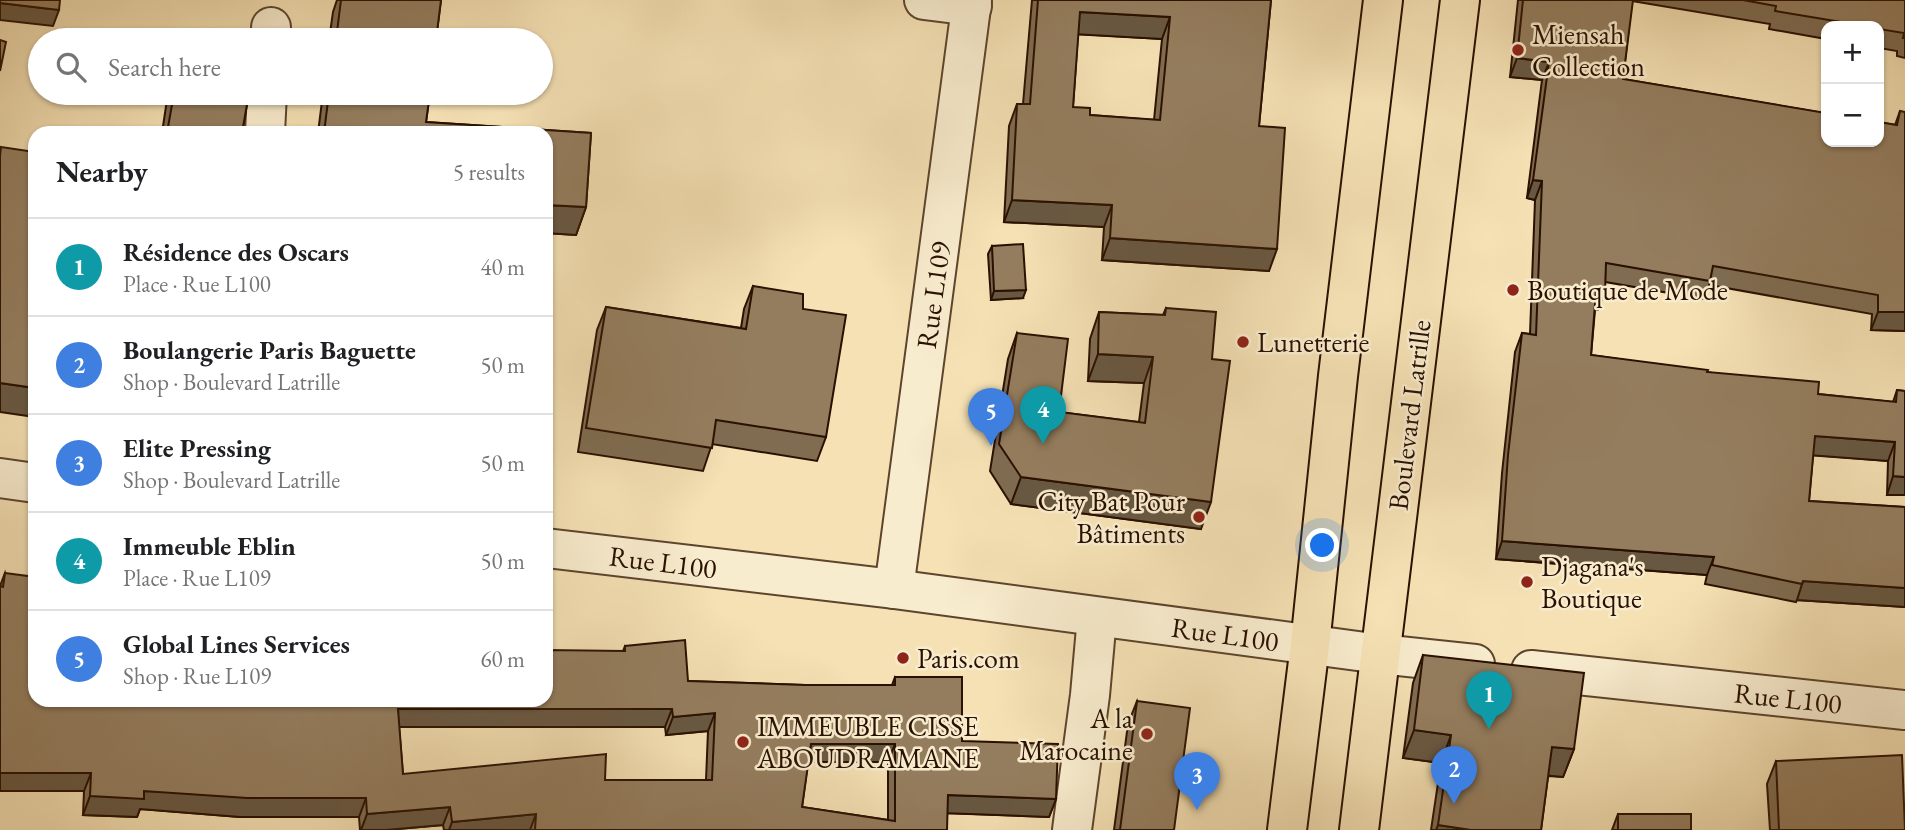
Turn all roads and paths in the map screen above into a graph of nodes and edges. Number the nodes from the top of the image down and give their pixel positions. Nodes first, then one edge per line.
1 (924, 0) edge
2 (1383, 0) edge
3 (1460, 0) edge
4 (972, 3) edge
5 (266, 105) edge
6 (265, 126) edge
7 (0, 478) edge
8 (28, 482) edge
9 (553, 549) edge
10 (894, 589) junction
11 (1097, 617) junction
12 (1310, 645) junction
13 (1380, 654) junction
14 (1905, 710) edge
15 (1072, 830) edge
16 (1287, 830) edge
17 (1359, 830) edge

1 - 4 street
2 - 12 main road
3 - 13 main road, Boulevard Latrille
4 - 10 street, Rue L109
5 - 6 street
7 - 8 street
9 - 10 street, Rue L100
10 - 11 street, Rue L100
11 - 12 street, Rue L100
11 - 15 street
12 - 13 street, Rue L100
12 - 16 main road
13 - 14 street, Rue L100
13 - 17 main road, Boulevard Latrille

